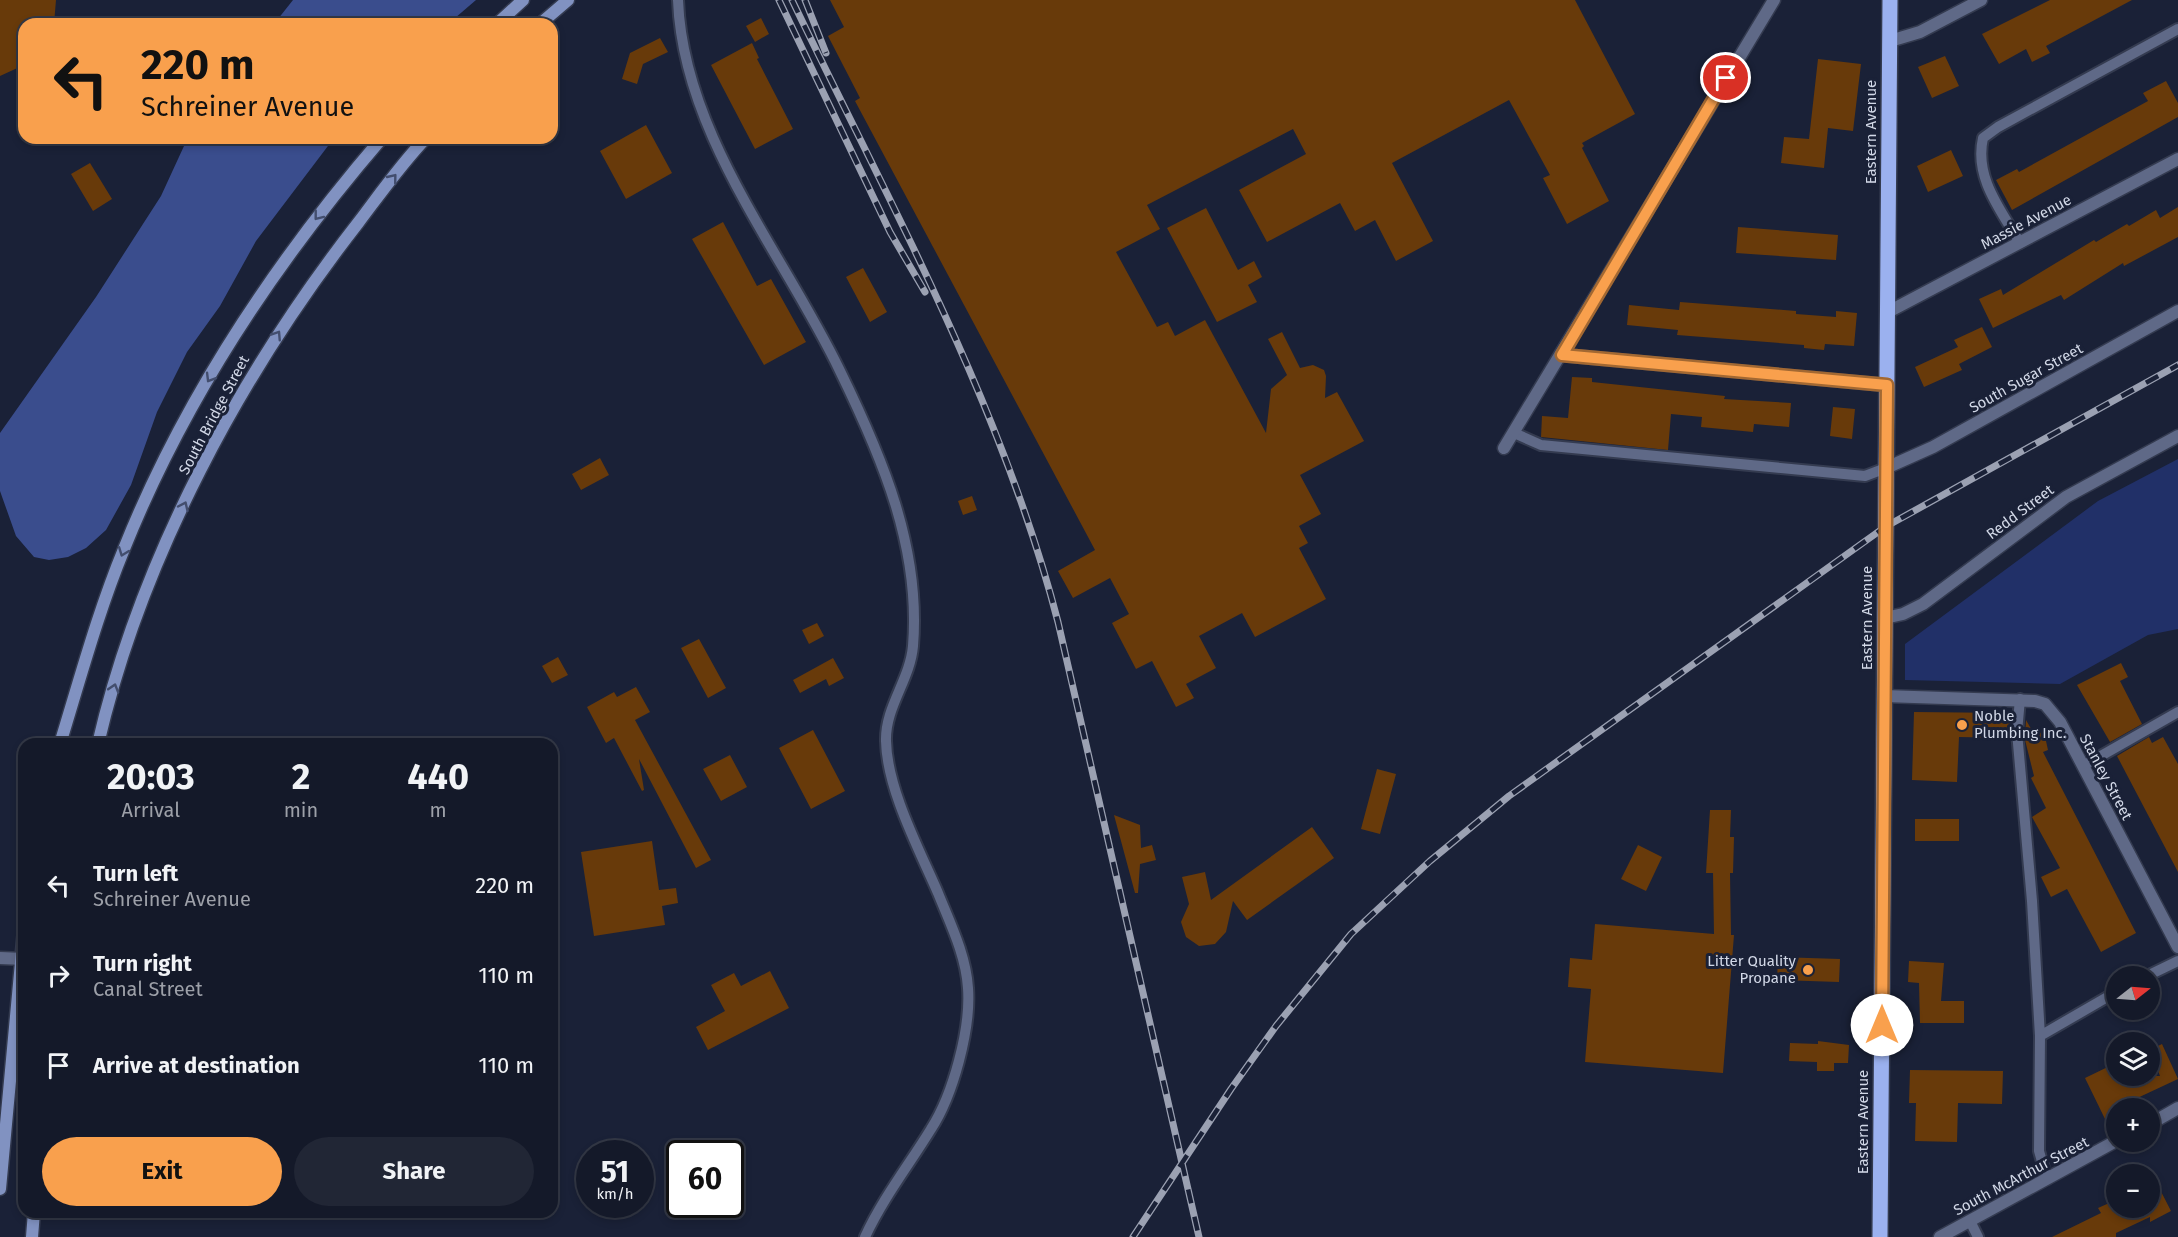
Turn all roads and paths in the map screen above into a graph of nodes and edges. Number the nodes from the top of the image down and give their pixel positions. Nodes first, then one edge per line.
1 (522, 0) edge
2 (568, 0) edge
3 (678, 0) edge
4 (1774, 0) edge
5 (1890, 0) edge
6 (1981, 0) edge
7 (503, 18) edge
8 (547, 18) edge
9 (2178, 29) edge
10 (1890, 41) junction
11 (377, 144) edge
12 (421, 144) edge
13 (2178, 159) edge
14 (2020, 243) junction
15 (2178, 311) edge
16 (1888, 312) junction
17 (1562, 355) junction
18 (1887, 385) junction
19 (1514, 433) junction
20 (2178, 436) edge
21 (1504, 448) dead end
22 (1886, 468) junction
23 (1885, 618) junction
24 (1884, 696) junction
25 (2020, 699) junction
26 (2178, 712) edge
27 (62, 738) edge
28 (100, 738) edge
29 (2083, 766) junction
30 (2178, 947) edge
31 (0, 958) edge
32 (18, 959) edge
33 (2178, 961) edge
34 (2160, 970) edge
35 (2106, 998) edge
36 (18, 1001) edge
37 (2040, 1036) junction
38 (2178, 1108) edge
39 (2160, 1118) edge
40 (2106, 1147) edge
41 (2047, 1179) junction
42 (0, 1189) edge
43 (34, 1218) edge
44 (1970, 1221) junction
45 (32, 1237) edge
46 (865, 1237) edge
47 (1880, 1237) edge
48 (1940, 1237) edge
49 (1978, 1237) edge

1 - 7 main road
2 - 8 main road
3 - 46 lane
4 - 17 street
5 - 10 main road, Eastern Avenue
6 - 10 street
9 - 14 lane
10 - 16 main road, Eastern Avenue
11 -> 27 main road, South Bridge Street
28 -> 12 main road, South Bridge Street
13 - 14 street, Massie Avenue
14 - 16 street, Massie Avenue
15 - 22 street, South Sugar Street
16 - 18 main road, Eastern Avenue
17 - 18 street
17 - 19 street
18 - 22 main road, Eastern Avenue
19 - 21 street
19 - 22 lane
20 - 23 street, Redd Street
22 - 23 main road, Eastern Avenue
23 - 24 main road, Eastern Avenue
24 - 25 street, Stanley Street
24 - 47 main road, Eastern Avenue
25 - 29 street, Stanley Street
25 - 37 lane
26 - 29 lane
29 - 30 street, Stanley Street
31 - 32 street
33 - 34 lane
35 - 37 lane
36 - 42 main road
37 - 41 lane
38 - 39 street
40 - 41 street, South McArthur Street
41 - 44 street, South McArthur Street
43 - 45 main road
44 - 48 street, South McArthur Street
44 - 49 lane

